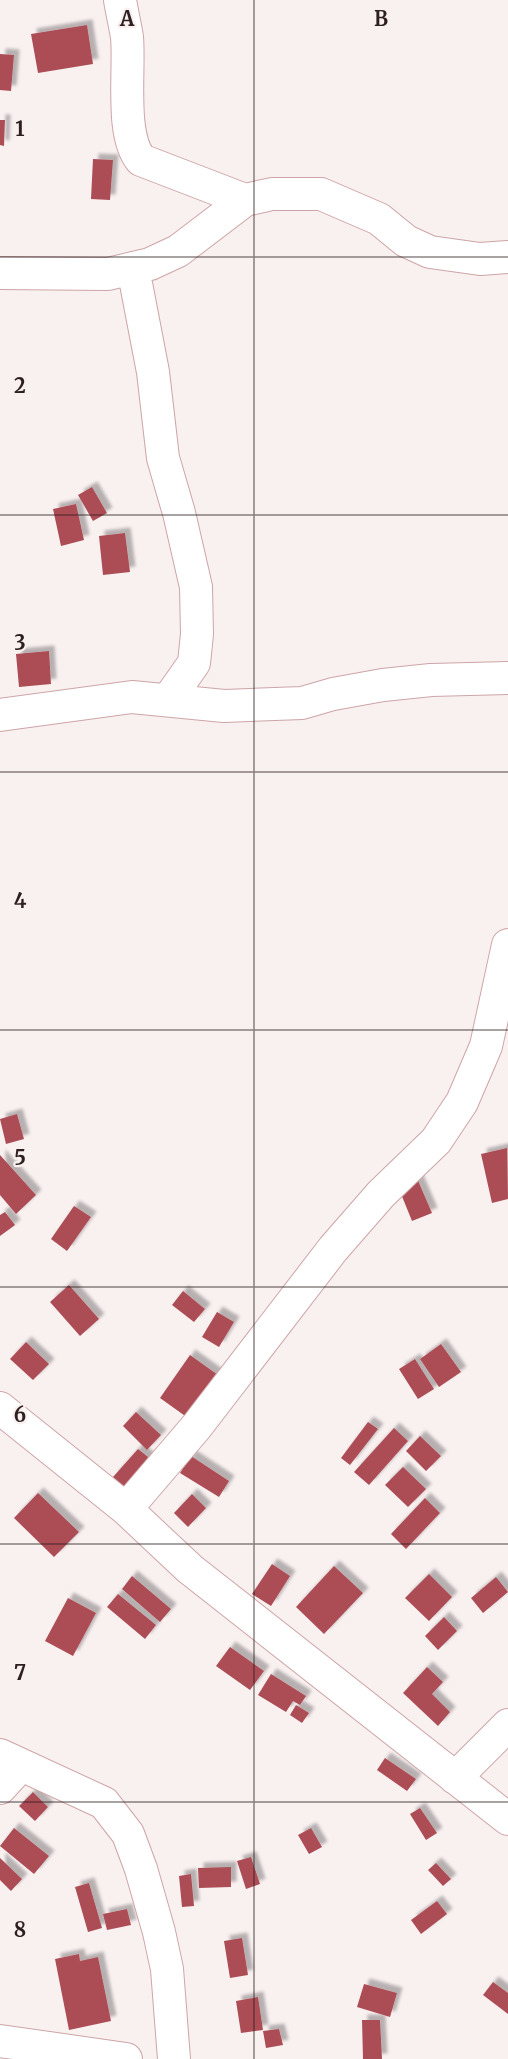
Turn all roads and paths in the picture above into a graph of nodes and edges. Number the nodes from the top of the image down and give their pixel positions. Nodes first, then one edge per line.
1 (120, 0) edge
2 (245, 200) junction
3 (508, 257) edge
4 (133, 268) junction
5 (0, 273) edge
6 (508, 678) edge
7 (168, 700) junction
8 (0, 715) edge
9 (508, 945) edge
10 (0, 1408) edge
11 (126, 1509) junction
12 (508, 1725) edge
13 (10, 1760) edge
14 (456, 1778) junction
15 (0, 1788) edge
16 (508, 1819) edge
17 (0, 2041) edge
18 (126, 2059) edge
19 (174, 2059) edge

1 - 2 street
2 - 3 street
2 - 4 street
4 - 5 street
4 - 7 street
6 - 7 street
7 - 8 street
9 - 11 street
10 - 11 street
11 - 14 street
12 - 14 street
13 - 15 street
13 - 19 street
14 - 16 street
17 - 18 street

